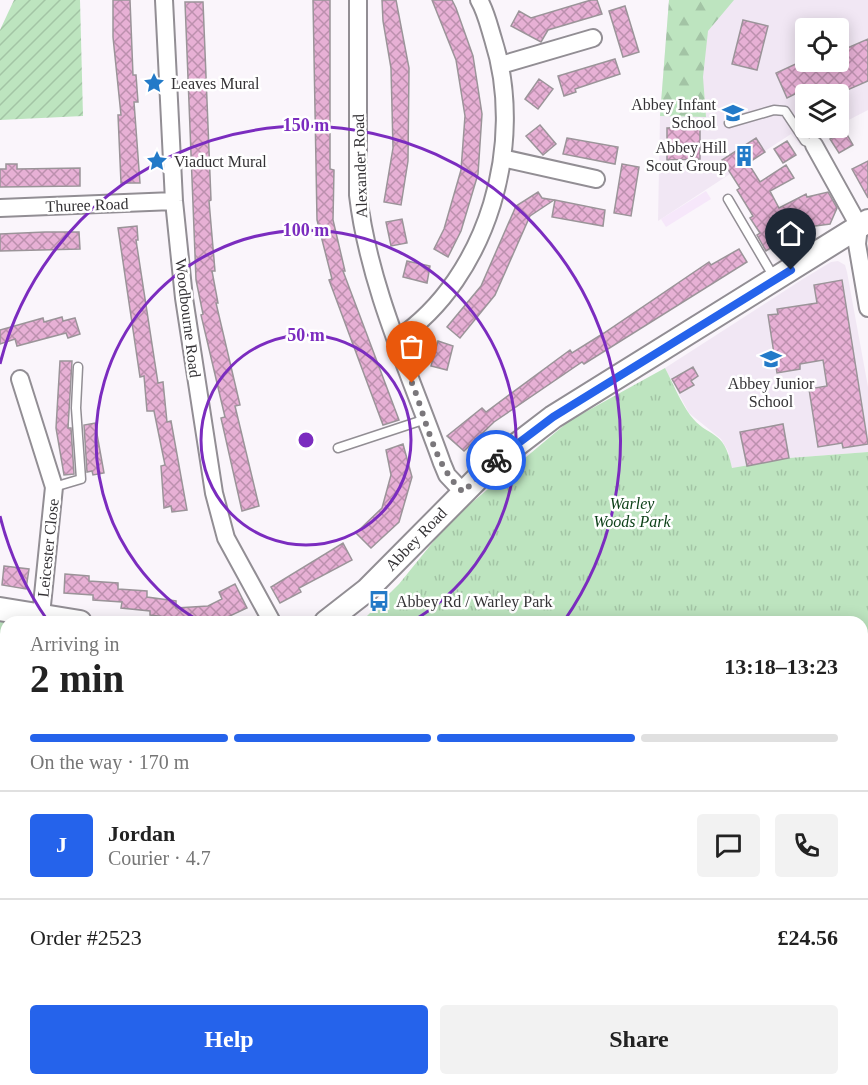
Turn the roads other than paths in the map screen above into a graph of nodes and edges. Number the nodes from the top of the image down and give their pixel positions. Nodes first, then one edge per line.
1 (164, 0) edge
2 (358, 0) edge
3 (479, 0) edge
4 (593, 38) dead end
5 (501, 65) junction
6 (729, 123) dead end
7 (814, 145) joint
8 (502, 158) junction
9 (596, 179) dead end
10 (728, 199) dead end
11 (174, 201) junction
12 (0, 208) edge
13 (863, 223) edge
14 (775, 279) junction
15 (868, 308) edge
16 (397, 339) junction
17 (78, 367) dead end
18 (20, 380) dead end
19 (426, 419) junction
20 (338, 448) dead end
21 (54, 487) junction
22 (463, 492) junction
23 (0, 609) edge
24 (41, 615) junction
25 (47, 616) edge
26 (269, 616) edge
27 (334, 616) edge

1 - 11 street, Woodbourne Road
2 - 16 street, Alexander Road
3 - 5 street
4 - 5 street
5 - 8 street
6 - 7 lane
7 - 13 street
8 - 9 street
8 - 16 street
10 - 14 lane
11 - 12 street, Thuree Road
11 - 26 street, Woodbourne Road
13 - 14 street, Abbey Road
13 - 15 street
14 - 22 street, Abbey Road
16 - 19 street, Alexander Road
17 - 21 lane
18 - 21 street, Leicester Close
19 - 20 lane
19 - 22 street, Alexander Road
21 - 24 street, Leicester Close
22 - 27 street, Abbey Road
23 - 24 street
24 - 25 street

